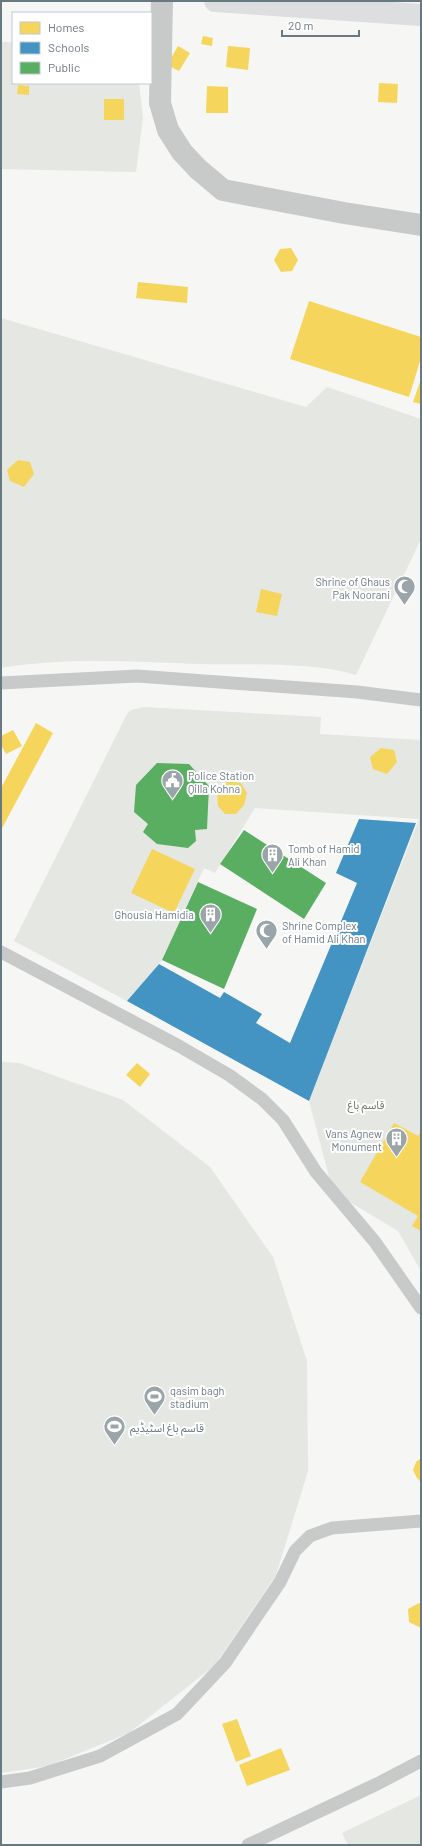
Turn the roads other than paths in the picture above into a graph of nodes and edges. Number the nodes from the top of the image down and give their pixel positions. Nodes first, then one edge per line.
1 (162, 1) edge
2 (214, 1) edge
3 (421, 15) edge
4 (421, 225) edge
5 (1, 683) edge
6 (421, 700) edge
7 (1, 952) edge
8 (421, 1308) edge
9 (421, 1521) edge
10 (421, 1761) edge
11 (1, 1782) edge
12 (248, 1845) edge

1 - 4 street
2 - 3 main road
5 - 6 lane
7 - 8 lane
9 - 11 lane
10 - 12 lane

